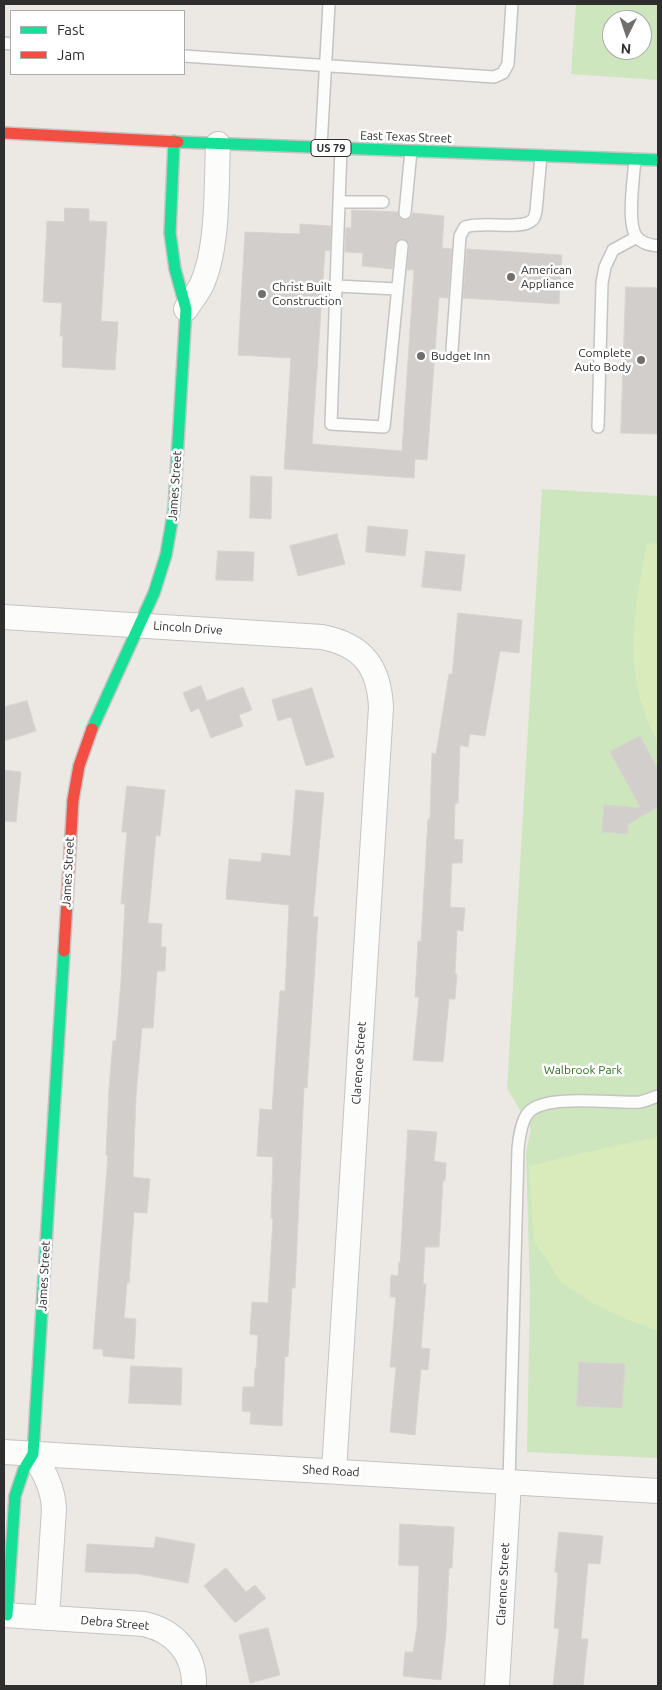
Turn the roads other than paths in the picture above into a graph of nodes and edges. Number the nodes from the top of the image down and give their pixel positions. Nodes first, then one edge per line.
1 (329, 4) edge
2 (512, 4) edge
3 (185, 56) edge
4 (325, 66) junction
5 (4, 133) edge
6 (174, 141) junction
7 (218, 144) junction
8 (321, 147) junction
9 (342, 148) junction
10 (411, 151) junction
11 (542, 156) junction
12 (635, 159) junction
13 (658, 160) edge
14 (340, 202) junction
15 (383, 202) dead end
16 (405, 213) dead end
17 (637, 237) junction
18 (402, 246) dead end
19 (658, 246) edge
20 (337, 286) junction
21 (397, 288) junction
22 (186, 309) junction
23 (452, 350) dead end
24 (598, 427) dead end
25 (4, 617) edge
26 (140, 625) junction
27 (366, 659) joint
28 (658, 1096) edge
29 (4, 1452) edge
30 (33, 1454) junction
31 (334, 1471) junction
32 (509, 1482) junction
33 (658, 1491) edge
34 (21, 1616) edge
35 (194, 1686) edge
36 (497, 1686) edge

1 - 4 lane
2 - 4 lane
3 - 4 lane
4 - 8 lane
5 - 6 street, East Texas Street / US 79
6 - 7 street, East Texas Street / US 79
6 - 22 street, James Street
7 - 8 street, East Texas Street / US 79
7 - 22 street
8 - 9 street, East Texas Street / US 79
9 - 10 street, East Texas Street / US 79
9 - 14 lane
10 - 11 street, East Texas Street / US 79
10 - 16 lane
11 - 12 street, East Texas Street / US 79
11 - 23 lane
12 - 13 street, East Texas Street / US 79
12 - 17 lane
14 - 15 lane
14 - 20 lane
17 - 19 lane
17 - 24 lane
18 - 21 lane
20 - 21 lane
20 - 21 lane
22 - 26 street, James Street
25 - 26 street, Lincoln Drive
26 - 27 street, Lincoln Drive
26 - 30 street, James Street
27 - 31 street, Clarence Street
28 - 32 lane
29 - 30 street, Shed Road
30 - 31 street, Shed Road
30 - 34 street, James Street
30 - 34 street
31 - 32 street, Shed Road
32 - 33 street, Shed Road
32 - 36 street, Clarence Street
34 - 35 street, Debra Street

